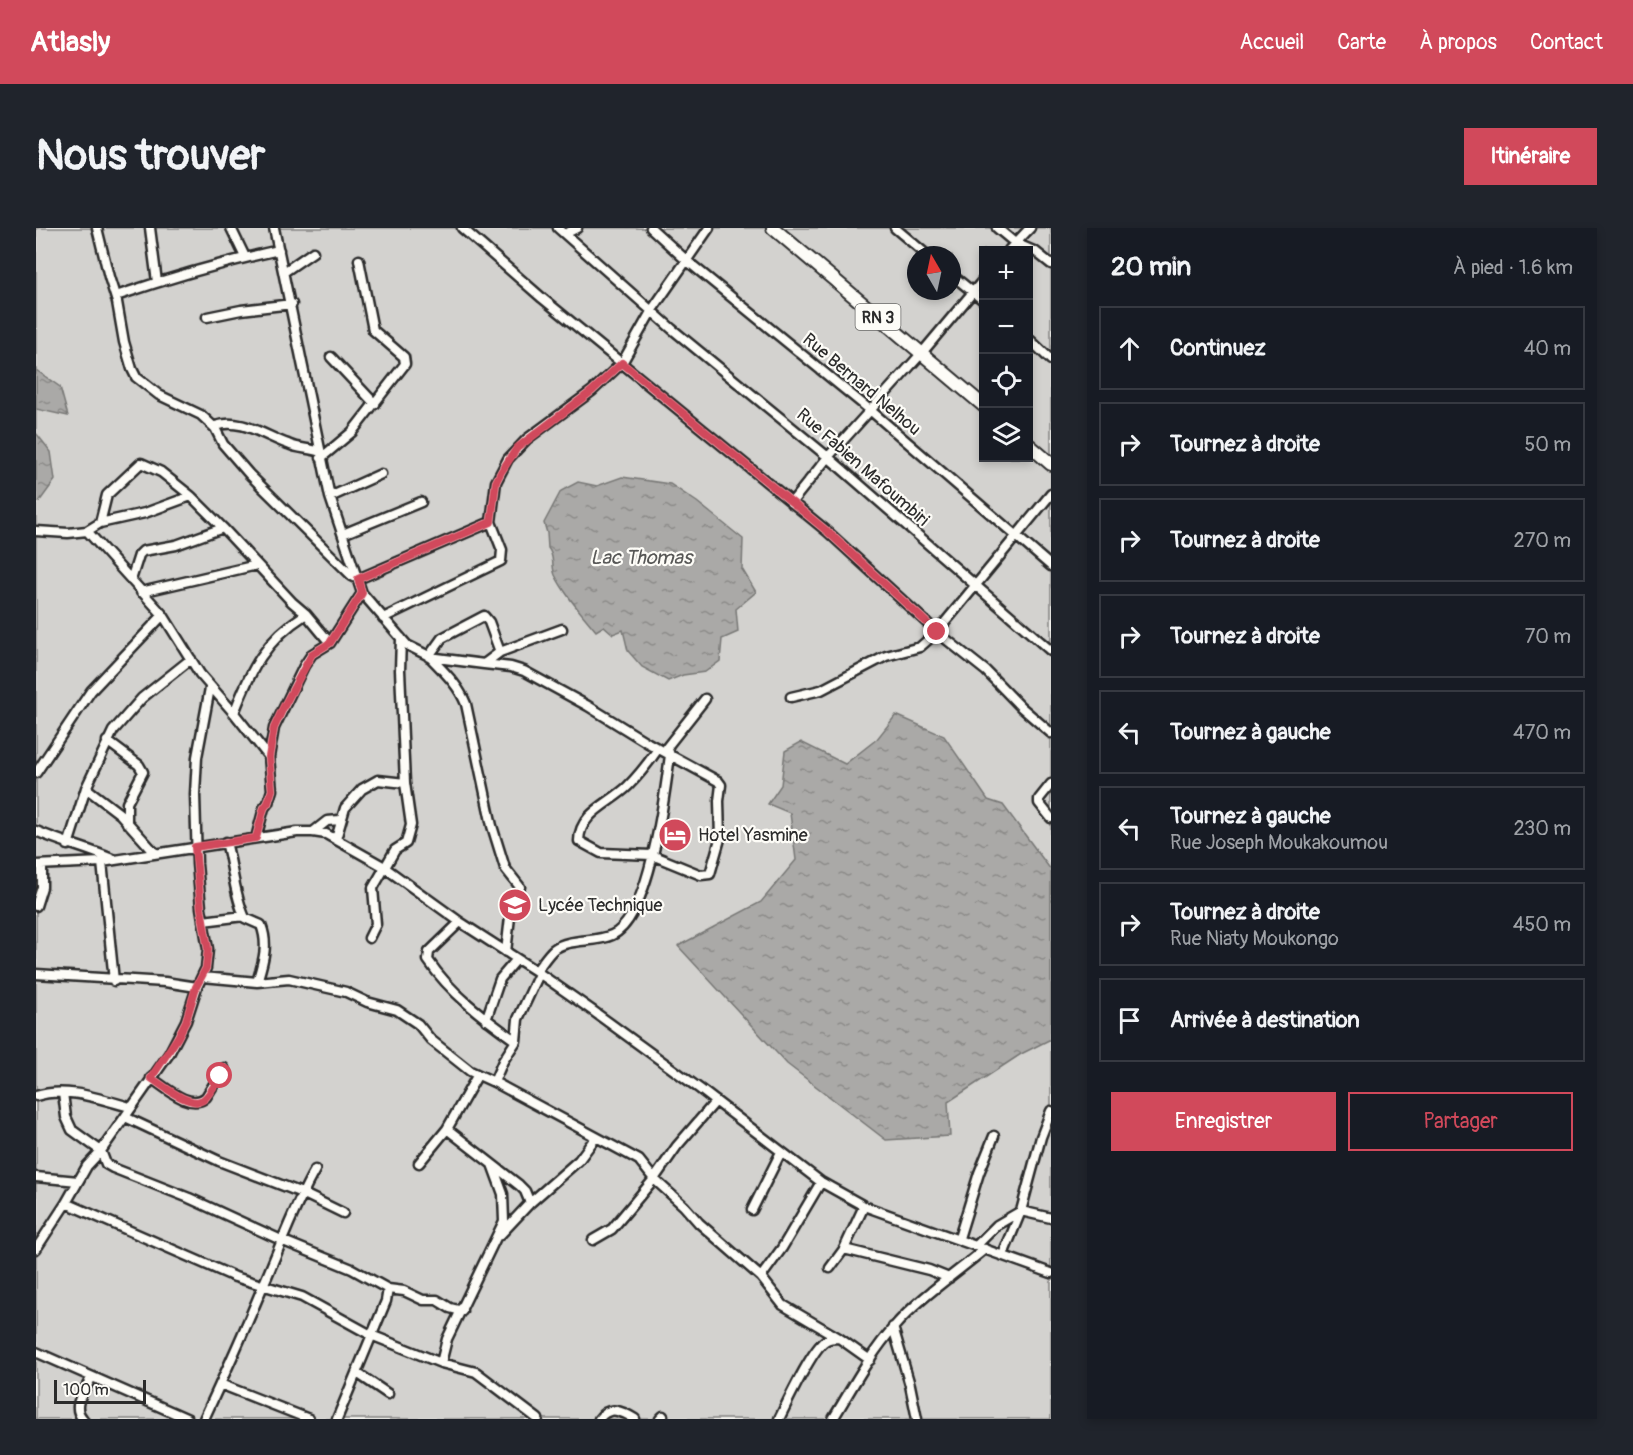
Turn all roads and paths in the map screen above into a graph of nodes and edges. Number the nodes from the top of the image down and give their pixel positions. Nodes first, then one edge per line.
1 (97, 228) edge
2 (150, 228) edge
3 (231, 228) edge
4 (274, 228) edge
5 (577, 228) edge
6 (651, 228) edge
7 (709, 228) edge
8 (773, 228) edge
9 (895, 228) edge
10 (997, 228) edge
11 (1030, 228) edge
12 (468, 230) edge
13 (562, 231) edge
14 (916, 246) edge
15 (1011, 246) edge
16 (1013, 246) edge
17 (279, 250) junction
18 (1033, 251) edge
19 (313, 252) dead end
20 (245, 257) junction
21 (359, 260) dead end
22 (686, 260) junction
23 (1051, 264) edge
24 (285, 272) junction
25 (157, 282) junction
26 (961, 283) edge
27 (979, 284) edge
28 (972, 292) junction
29 (116, 296) junction
30 (983, 300) edge
31 (291, 304) junction
32 (652, 310) junction
33 (207, 317) dead end
34 (1033, 343) edge
35 (921, 354) junction
36 (331, 357) dead end
37 (1051, 360) edge
38 (622, 363) junction
39 (979, 402) edge
40 (375, 404) junction
41 (870, 410) junction
42 (215, 429) junction
43 (1033, 448) edge
44 (321, 455) junction
45 (828, 457) junction
46 (1051, 464) edge
47 (381, 474) dead end
48 (1051, 494) edge
49 (191, 496) junction
50 (330, 497) junction
51 (421, 502) dead end
52 (791, 503) junction
53 (491, 522) junction
54 (100, 523) junction
55 (223, 528) junction
56 (36, 531) edge
57 (87, 531) junction
58 (343, 534) junction
59 (1016, 536) junction
60 (257, 565) junction
61 (1051, 566) edge
62 (358, 579) junction
63 (131, 580) junction
64 (976, 586) junction
65 (141, 592) junction
66 (362, 593) junction
67 (306, 614) junction
68 (162, 615) junction
69 (383, 618) junction
70 (562, 628) dead end
71 (937, 632) junction
72 (401, 638) junction
73 (330, 643) junction
74 (1051, 651) edge
75 (500, 652) junction
76 (429, 657) junction
77 (191, 659) junction
78 (484, 664) junction
79 (210, 688) junction
80 (790, 697) dead end
81 (705, 699) dead end
82 (234, 713) junction
83 (1051, 733) edge
84 (107, 741) junction
85 (658, 749) junction
86 (670, 755) junction
87 (269, 757) junction
88 (36, 773) edge
89 (405, 783) junction
90 (1051, 784) edge
91 (86, 788) junction
92 (1051, 818) edge
93 (340, 820) junction
94 (128, 823) junction
95 (36, 831) edge
96 (313, 832) junction
97 (256, 838) junction
98 (336, 839) junction
99 (226, 842) junction
100 (68, 845) junction
101 (195, 847) junction
102 (155, 853) junction
103 (652, 855) junction
104 (112, 859) junction
105 (102, 862) junction
106 (39, 865) edge
107 (385, 867) junction
108 (36, 906) edge
109 (244, 916) junction
110 (203, 921) junction
111 (460, 922) junction
112 (369, 938) dead end
113 (506, 951) junction
114 (517, 959) junction
115 (538, 972) junction
116 (36, 974) edge
117 (202, 977) junction
118 (114, 981) junction
119 (257, 982) junction
120 (196, 987) junction
121 (486, 1020) junction
122 (516, 1041) junction
123 (224, 1068) dead end
124 (477, 1076) junction
125 (151, 1078) junction
126 (494, 1082) junction
127 (63, 1093) junction
128 (36, 1096) edge
129 (716, 1101) junction
130 (130, 1107) junction
131 (1051, 1111) edge
132 (125, 1117) junction
133 (447, 1129) junction
134 (993, 1136) dead end
135 (596, 1137) junction
136 (101, 1151) junction
137 (781, 1152) junction
138 (419, 1163) dead end
139 (492, 1164) junction
140 (315, 1170) dead end
141 (36, 1177) edge
142 (654, 1179) junction
143 (78, 1181) junction
144 (821, 1182) junction
145 (519, 1185) junction
146 (502, 1191) junction
147 (302, 1193) junction
148 (66, 1203) junction
149 (530, 1203) junction
150 (864, 1206) junction
151 (752, 1209) dead end
152 (1020, 1211) junction
153 (343, 1213) dead end
154 (1051, 1218) edge
155 (498, 1237) junction
156 (958, 1238) junction
157 (280, 1240) junction
158 (593, 1240) dead end
159 (980, 1247) junction
160 (36, 1249) edge
161 (844, 1249) junction
162 (1003, 1255) junction
163 (830, 1268) dead end
164 (1051, 1273) edge
165 (761, 1277) junction
166 (949, 1278) junction
167 (264, 1286) junction
168 (388, 1289) junction
169 (462, 1311) junction
170 (893, 1327) junction
171 (371, 1335) junction
172 (839, 1338) junction
173 (36, 1352) edge
174 (870, 1360) junction
175 (441, 1363) junction
176 (357, 1373) junction
177 (92, 1377) junction
178 (220, 1384) junction
179 (388, 1394) dead end
180 (83, 1419) edge
181 (188, 1419) edge
182 (204, 1419) edge
183 (309, 1419) edge
184 (336, 1419) edge
185 (538, 1419) edge
186 (599, 1419) edge
187 (635, 1419) edge
188 (779, 1419) edge
189 (833, 1419) edge
190 (916, 1419) edge

1 - 29 street
2 - 25 street
3 - 20 street
4 - 17 street
5 - 13 street
6 - 22 street, Rue Bernard Nelhou
7 - 22 street
8 - 35 highway, RN 3
9 - 14 street
10 - 15 street
11 - 16 street
12 - 38 street
13 - 32 street, Rue Fabien Mafoumbiri
17 - 20 street
17 - 24 street
18 - 23 street
19 - 24 street
20 - 25 street
21 - 40 street
22 - 32 street
22 - 41 street, Rue Bernard Nelhou
24 - 31 street
25 - 29 street
26 - 28 street
27 - 28 street
28 - 30 street
28 - 35 street
29 - 42 street
31 - 33 street
31 - 44 street
32 - 38 street
32 - 45 street, Rue Fabien Mafoumbiri
34 - 37 street
35 - 39 highway, RN 3
35 - 41 street
36 - 40 street
38 - 52 street
38 - 53 street
40 - 44 street
41 - 45 street
41 - 59 street, Rue Bernard Nelhou
42 - 44 street
42 - 62 street
43 - 46 highway
44 - 50 street
45 - 52 street
45 - 64 street, Rue Fabien Mafoumbiri
47 - 50 street
48 - 59 street
49 - 54 street
49 - 54 street
49 - 55 street
50 - 58 street
51 - 58 street
52 - 71 street
53 - 62 street
53 - 69 street
54 - 57 street
55 - 60 street
55 - 63 street
56 - 57 street
57 - 63 street
58 - 62 street
59 - 61 street, Rue Bernard Nelhou
59 - 64 street
60 - 65 street
60 - 67 street
62 - 66 street
63 - 65 street
64 - 71 street
64 - 74 street, Rue Fabien Mafoumbiri
65 - 68 street
66 - 69 street
66 - 73 street
67 - 73 street
67 - 82 street
68 - 77 street
68 - 88 street
69 - 72 street
70 - 75 street
71 - 80 street
71 - 83 street
72 - 76 street
72 - 89 street
73 - 87 street
75 - 76 street
75 - 78 street
76 - 78 street
76 - 113 street
77 - 79 street
77 - 84 street
78 - 85 street
79 - 82 street
79 - 101 street
81 - 86 street
82 - 87 street
84 - 91 street
84 - 94 street
85 - 86 street
85 - 103 street
86 - 103 street
86 - 103 street
87 - 97 street
89 - 93 street
89 - 107 street
90 - 92 street
91 - 94 street
91 - 100 street
93 - 96 street
93 - 98 street
94 - 102 street
95 - 100 street
96 - 97 street
96 - 98 street
97 - 99 street
98 - 107 street
99 - 101 street
99 - 109 street
100 - 104 street
101 - 102 street
101 - 110 street
102 - 104 street
103 - 115 street
104 - 105 street
105 - 106 street
105 - 118 street
106 - 108 street
107 - 111 street
107 - 112 street
109 - 110 street
109 - 119 street
110 - 117 street
111 - 113 street
111 - 121 street
113 - 114 street
114 - 115 street
114 - 121 street
115 - 122 street
115 - 129 street
116 - 118 street
117 - 119 street
117 - 120 street
118 - 120 street
119 - 124 street
120 - 125 street
121 - 122 street
122 - 126 street
123 - 125 street
124 - 126 street
124 - 133 street
125 - 130 street
126 - 135 street
127 - 128 street
127 - 130 street
127 - 136 street
129 - 137 street
129 - 142 street
130 - 132 street
131 - 152 street
132 - 136 street
132 - 147 street
133 - 138 street
133 - 139 street
134 - 156 street
135 - 142 street
135 - 149 street
136 - 143 street
136 - 157 street
137 - 144 street
137 - 151 street
139 - 145 street
139 - 146 street
140 - 147 street
141 - 143 street
142 - 158 street
142 - 165 street
143 - 148 street
144 - 150 street
144 - 165 street
145 - 146 street
145 - 149 street
146 - 155 street
147 - 153 street
147 - 157 street
148 - 160 street
148 - 167 street
149 - 155 street
150 - 156 street
150 - 161 street
152 - 154 street
152 - 159 street
152 - 162 street
155 - 169 street
156 - 159 street
157 - 167 street
157 - 168 street
159 - 162 street
159 - 166 street
161 - 163 street
161 - 166 street
162 - 164 street
165 - 172 street
166 - 170 street
167 - 171 street
167 - 178 street
168 - 169 street
168 - 171 street
169 - 175 street
170 - 174 street
170 - 190 street
171 - 175 street
171 - 176 street
172 - 174 street
172 - 188 street
173 - 177 street
174 - 189 street
175 - 185 street
176 - 179 street
176 - 184 street
177 - 180 street
177 - 181 street
178 - 182 street
178 - 183 street
186 - 187 street

